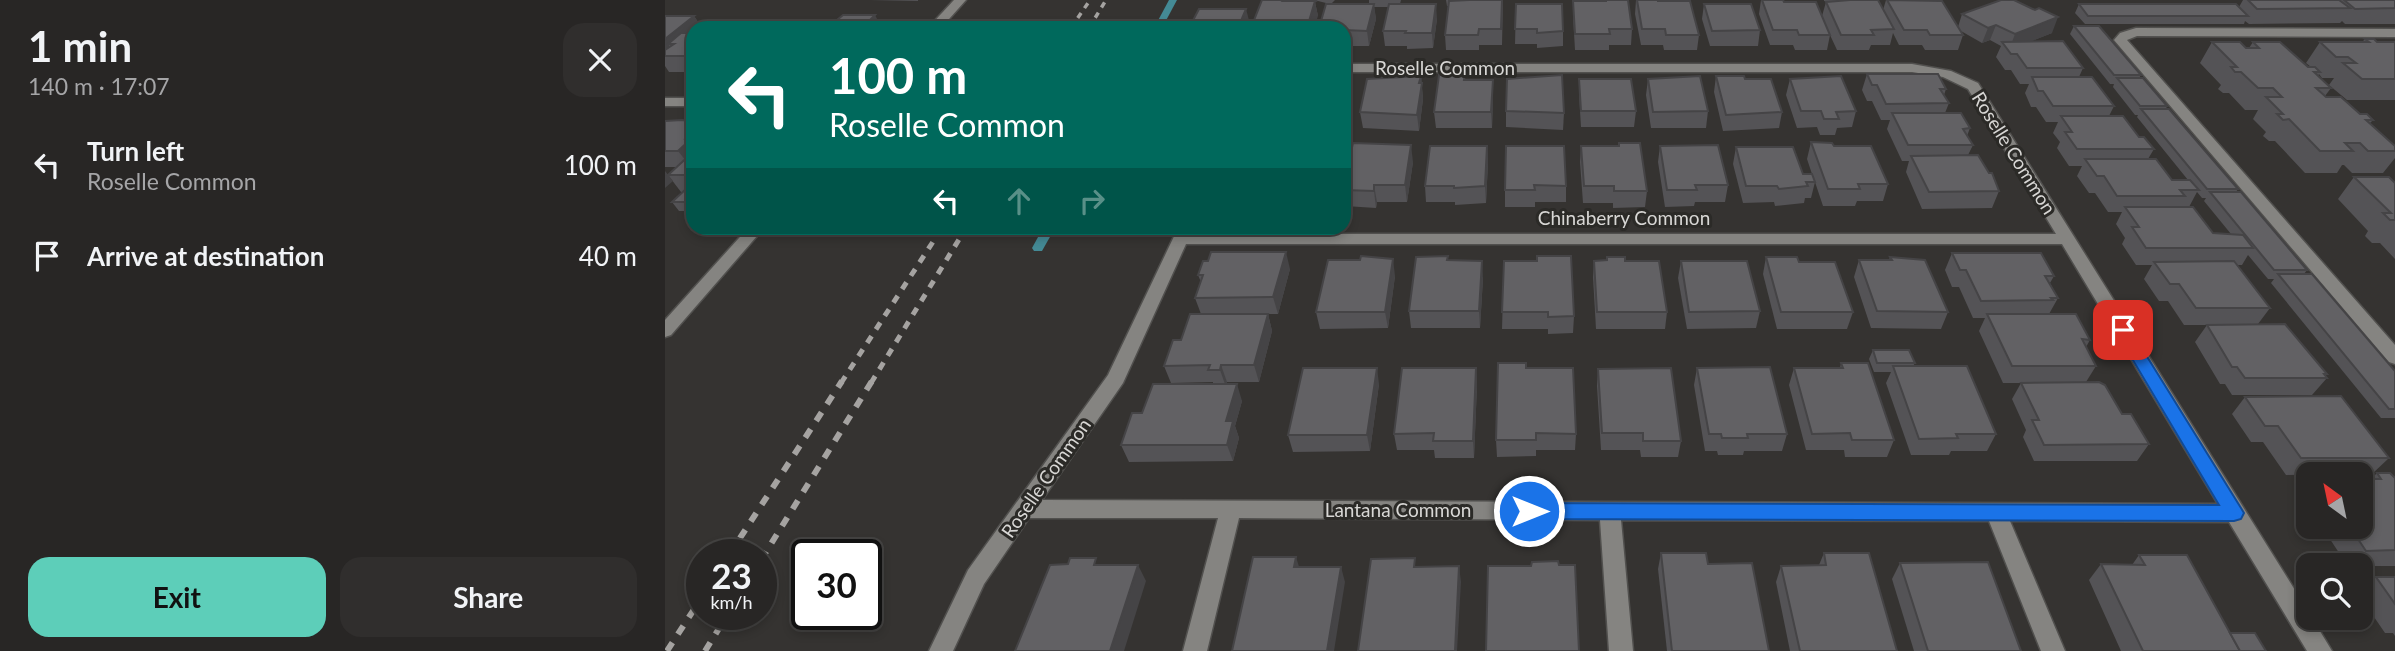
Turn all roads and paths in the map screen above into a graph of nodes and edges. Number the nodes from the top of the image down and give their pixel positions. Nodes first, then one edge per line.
1 (960, 0) edge
2 (941, 21) edge
3 (2395, 33) edge
4 (1351, 68) edge
5 (665, 102) edge
6 (686, 102) edge
7 (1351, 234) edge
8 (750, 235) edge
9 (1182, 235) edge
10 (2067, 239) junction
11 (665, 331) edge
12 (2395, 357) edge
13 (1024, 509) junction
14 (1231, 510) junction
15 (1610, 511) junction
16 (1996, 512) junction
17 (2234, 513) junction
18 (941, 651) edge
19 (1195, 651) edge
20 (1621, 651) edge
21 (2053, 651) edge
22 (2320, 651) edge

1 - 2 street
3 - 12 street
4 - 10 street, Roselle Common
5 - 6 street
7 - 10 street, Chinaberry Common
8 - 11 street
9 - 13 street, Roselle Common
10 - 17 street, Roselle Common
13 - 14 street, Lantana Common
13 - 18 street, Roselle Common
14 - 15 street, Lantana Common
14 - 19 street
15 - 16 street, Lantana Common
15 - 20 street
16 - 17 street, Lantana Common
16 - 21 street
17 - 22 street, Roselle Common

